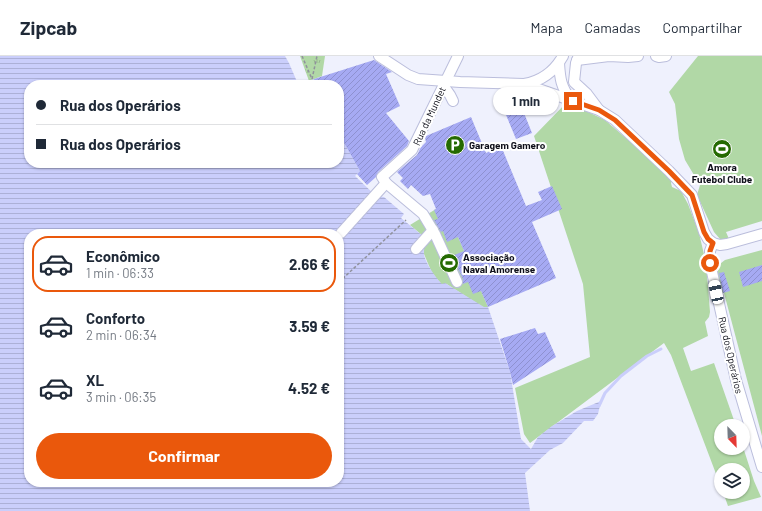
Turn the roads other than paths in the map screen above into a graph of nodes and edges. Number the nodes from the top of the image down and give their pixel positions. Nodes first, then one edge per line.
1 (379, 56) edge
2 (458, 56) edge
3 (638, 56) edge
4 (656, 56) edge
5 (666, 56) edge
6 (578, 58) edge
7 (561, 60) edge
8 (444, 83) junction
9 (524, 84) junction
10 (571, 100) junction
11 (453, 101) dead end
12 (599, 110) junction
13 (386, 183) junction
14 (344, 230) edge
15 (433, 230) junction
16 (762, 234) edge
17 (713, 243) junction
18 (416, 249) dead end
19 (457, 282) dead end
20 (762, 467) edge

1 - 8 street
2 - 8 street
3 - 6 street
4 - 5 street
6 - 12 street
7 - 9 street
7 - 10 street
8 - 9 street
8 - 11 street
8 - 13 street, Rua da Mundet
9 - 10 street
10 - 12 street
12 - 17 street
13 - 14 street
13 - 15 street
15 - 18 street
15 - 19 street
16 - 17 street
17 - 20 street, Rua dos Operários

